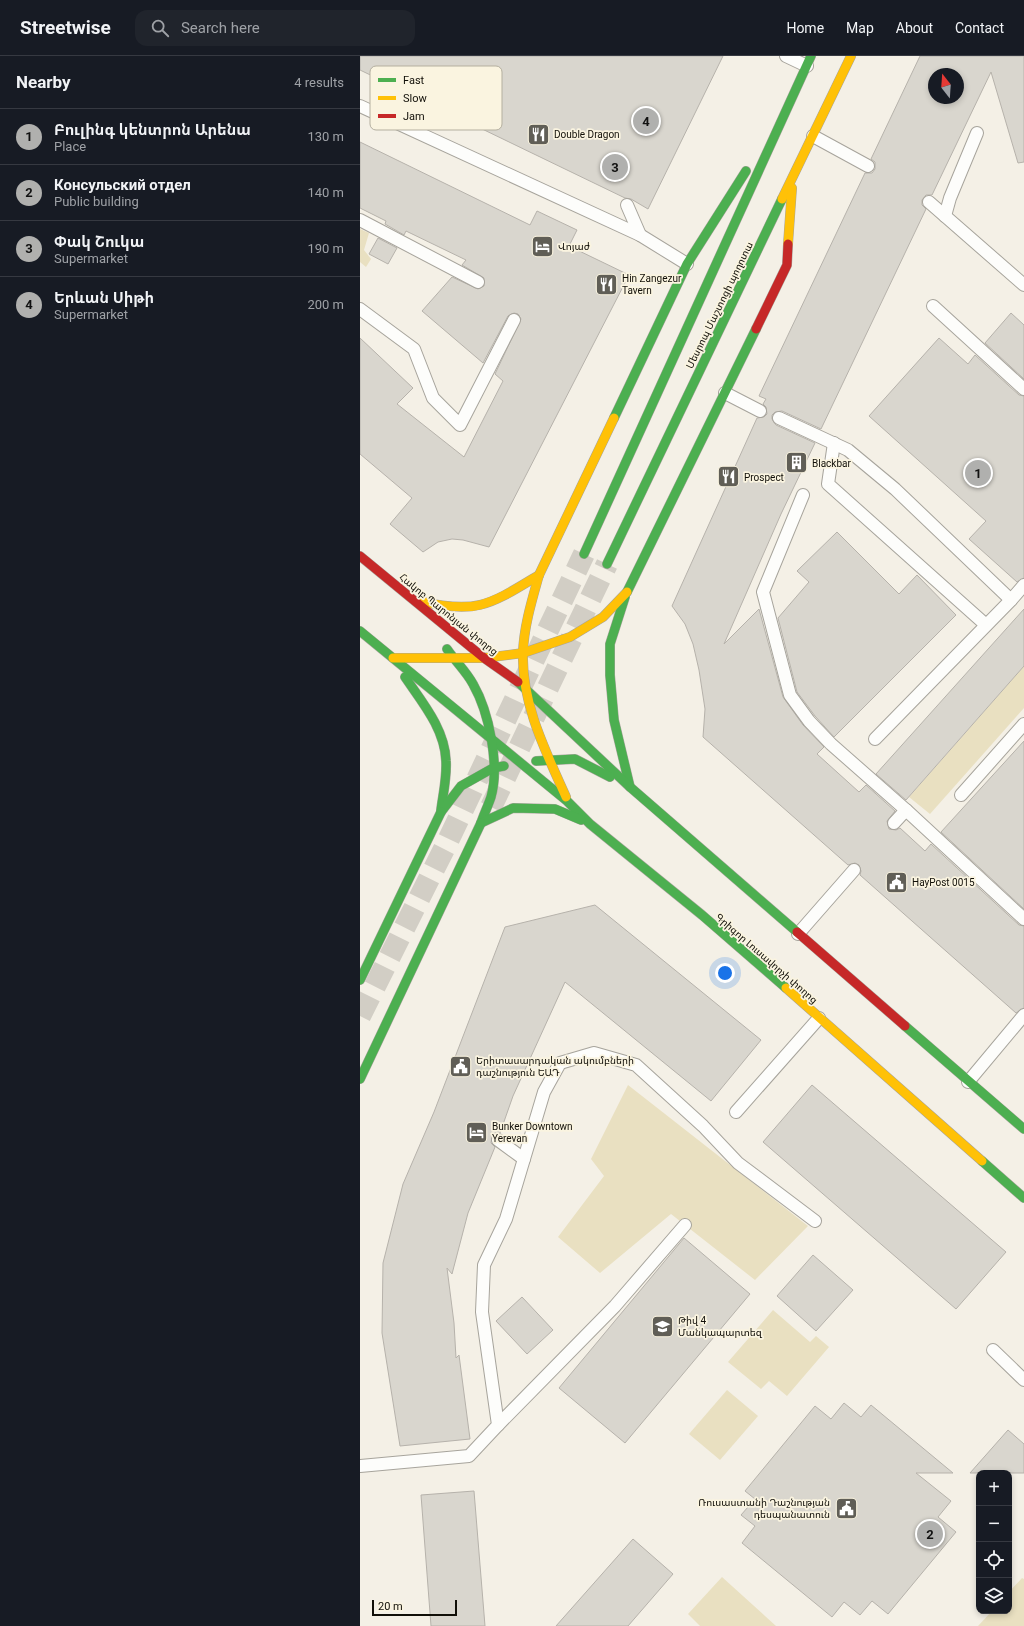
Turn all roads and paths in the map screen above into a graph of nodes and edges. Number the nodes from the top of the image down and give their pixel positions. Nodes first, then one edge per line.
1 (786, 56) edge
2 (851, 56) edge
3 (809, 61) edge
4 (790, 103) junction
5 (360, 106) edge
6 (370, 111) edge
7 (412, 130) edge
8 (977, 133) dead end
9 (814, 136) junction
10 (868, 166) dead end
11 (793, 177) junction
12 (929, 202) dead end
13 (627, 205) dead end
14 (945, 216) junction
15 (360, 220) edge
16 (640, 235) junction
17 (687, 264) junction
18 (478, 282) dead end
19 (1024, 285) edge
20 (933, 306) dead end
21 (360, 309) edge
22 (514, 320) dead end
23 (1024, 389) edge
24 (725, 393) junction
25 (760, 411) dead end
26 (779, 418) dead end
27 (834, 443) junction
28 (803, 495) dead end
29 (584, 554) tunnel mouth
30 (360, 556) edge
31 (607, 564) tunnel mouth
32 (539, 575) junction
33 (1024, 585) edge
34 (627, 592) junction
35 (413, 599) junction
36 (1011, 600) junction
37 (986, 625) junction
38 (433, 629) dead end
39 (360, 631) edge
40 (441, 641) dead end
41 (523, 653) junction
42 (392, 658) junction
43 (484, 658) junction
44 (453, 659) junction
45 (525, 687) junction
46 (1024, 724) edge
47 (491, 739) junction
48 (876, 739) dead end
49 (549, 759) junction
50 (520, 763) junction
51 (493, 768) junction
52 (630, 787) junction
53 (961, 795) dead end
54 (567, 801) junction
55 (906, 810) junction
56 (441, 812) junction
57 (481, 823) junction
58 (894, 823) dead end
59 (590, 824) junction
60 (854, 870) dead end
61 (1024, 919) edge
62 (798, 934) junction
63 (360, 980) edge
64 (1024, 1015) edge
65 (819, 1018) junction
66 (360, 1079) edge
67 (968, 1082) junction
68 (736, 1112) dead end
69 (1024, 1129) edge
70 (498, 1140) dead end
71 (524, 1159) junction
72 (1024, 1198) edge
73 (815, 1221) dead end
74 (685, 1225) dead end
75 (992, 1350) dead end
76 (1024, 1380) edge
77 (498, 1425) junction
78 (360, 1466) edge

1 - 3 lane
2 - 9 main road, Մեսրոպ Մաշտոցի պողոտա
3 - 4 main road, Մեսրոպ Մաշտոցի պողոտա
4 - 17 main road
4 - 29 main road, Մեսրոպ Մաշտոցի պողոտա
5 - 6 lane
7 - 16 lane
8 - 14 lane
9 - 10 lane
9 - 11 main road, Մեսրոպ Մաշտոցի պողոտա
11 - 24 main road
11 - 31 main road, Մեսրոպ Մաշտոցի պողոտա
12 - 14 lane
13 - 16 lane
14 - 19 lane
15 - 18 lane
16 - 17 lane
17 - 32 main road
20 - 23 lane
21 - 22 lane
24 - 25 lane
24 - 34 main road
26 - 27 lane
27 - 36 lane
27 - 37 lane
28 - 55 lane
30 - 35 main road, Հակոբ Պարոնյան փողոց
32 - 35 main road
32 - 41 main road
33 - 36 lane
34 - 41 main road
34 - 52 main road
35 - 38 main road
35 - 43 main road, Հակոբ Պարոնյան փողոց
36 - 37 lane
37 - 48 lane
39 - 42 main road
40 - 44 main road
41 - 43 main road
41 - 45 main road
42 - 44 main road
42 - 47 main road
42 - 56 main road
43 - 44 main road
43 - 45 main road, Հակոբ Պարոնյան փողոց
44 - 47 main road
45 - 49 main road
45 - 52 main road
46 - 53 lane
47 - 50 main road, Գրիգոր Լուսավորչի փողոց
47 - 51 main road
49 - 50 main road
49 - 52 main road
49 - 54 main road
50 - 51 main road
50 - 54 main road, Գրիգոր Լուսավորչի փողոց
51 - 56 main road
51 - 57 main road
52 - 62 main road
54 - 59 main road, Գրիգոր Լուսավորչի փողոց
55 - 58 lane
55 - 61 lane
56 - 63 main road
57 - 59 main road
57 - 66 main road
59 - 65 main road, Գրիգոր Լուսավորչի փողոց
60 - 62 lane
62 - 67 main road
64 - 67 lane
65 - 68 lane
65 - 72 main road, Գրիգոր Լուսավորչի փողոց
67 - 69 main road
70 - 71 lane
71 - 73 lane
71 - 77 lane
74 - 77 lane
75 - 76 lane
77 - 78 lane

